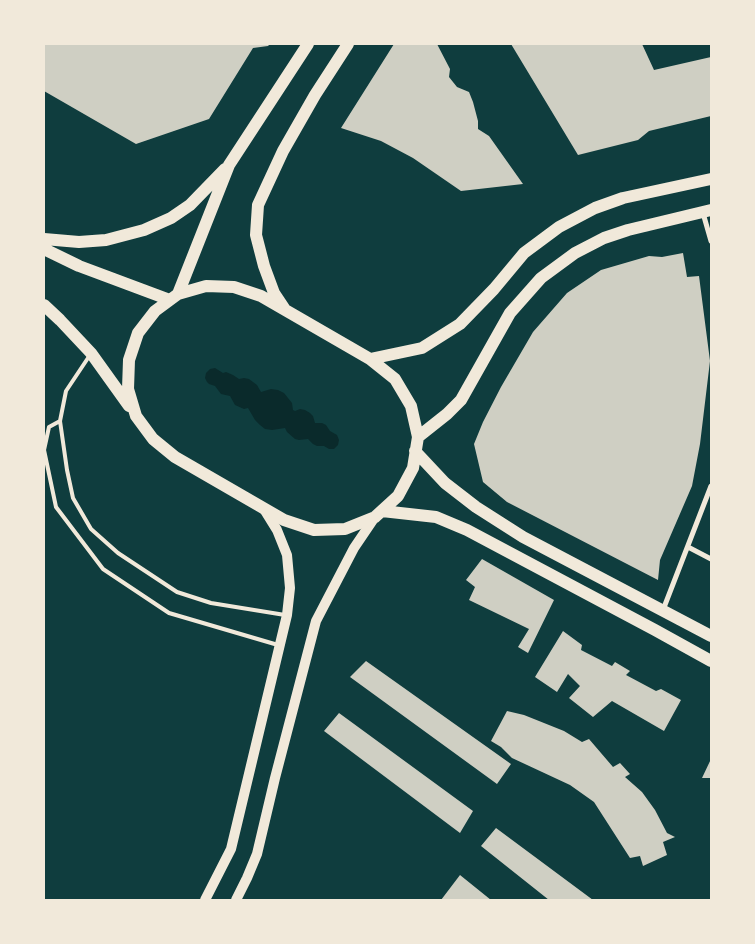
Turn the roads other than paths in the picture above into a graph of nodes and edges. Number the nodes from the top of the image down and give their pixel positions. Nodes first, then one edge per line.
1 (308, 44) edge
2 (348, 44) edge
3 (229, 165) junction
4 (711, 179) edge
5 (707, 211) edge
6 (44, 240) edge
7 (711, 241) edge
8 (44, 249) edge
9 (174, 297) junction
10 (44, 305) edge
11 (287, 312) junction
12 (91, 353) junction
13 (370, 359) junction
14 (136, 416) junction
15 (60, 421) junction
16 (418, 437) junction
17 (416, 451) junction
18 (711, 486) edge
19 (264, 508) junction
20 (378, 514) junction
21 (688, 547) junction
22 (711, 559) edge
23 (663, 611) junction
24 (287, 615) junction
25 (711, 636) edge
26 (280, 646) junction
27 (711, 661) edge
28 (205, 900) edge
29 (236, 900) edge

1 - 3 main road
2 - 11 main road
3 - 6 main road
3 - 9 main road
4 - 13 main road
5 - 7 street
5 - 16 main road
8 - 9 main road
9 - 11 main road
9 - 14 main road
10 - 12 main road
11 - 13 main road
12 - 14 main road
12 - 15 lane
13 - 16 main road
14 - 19 main road
15 - 24 lane
15 - 26 lane
16 - 17 main road
17 - 20 main road
17 - 23 main road
18 - 21 street
19 - 20 main road
19 - 24 main road
20 - 27 main road
20 - 29 main road
21 - 22 street
21 - 23 street
23 - 25 main road
24 - 26 main road
26 - 28 main road

